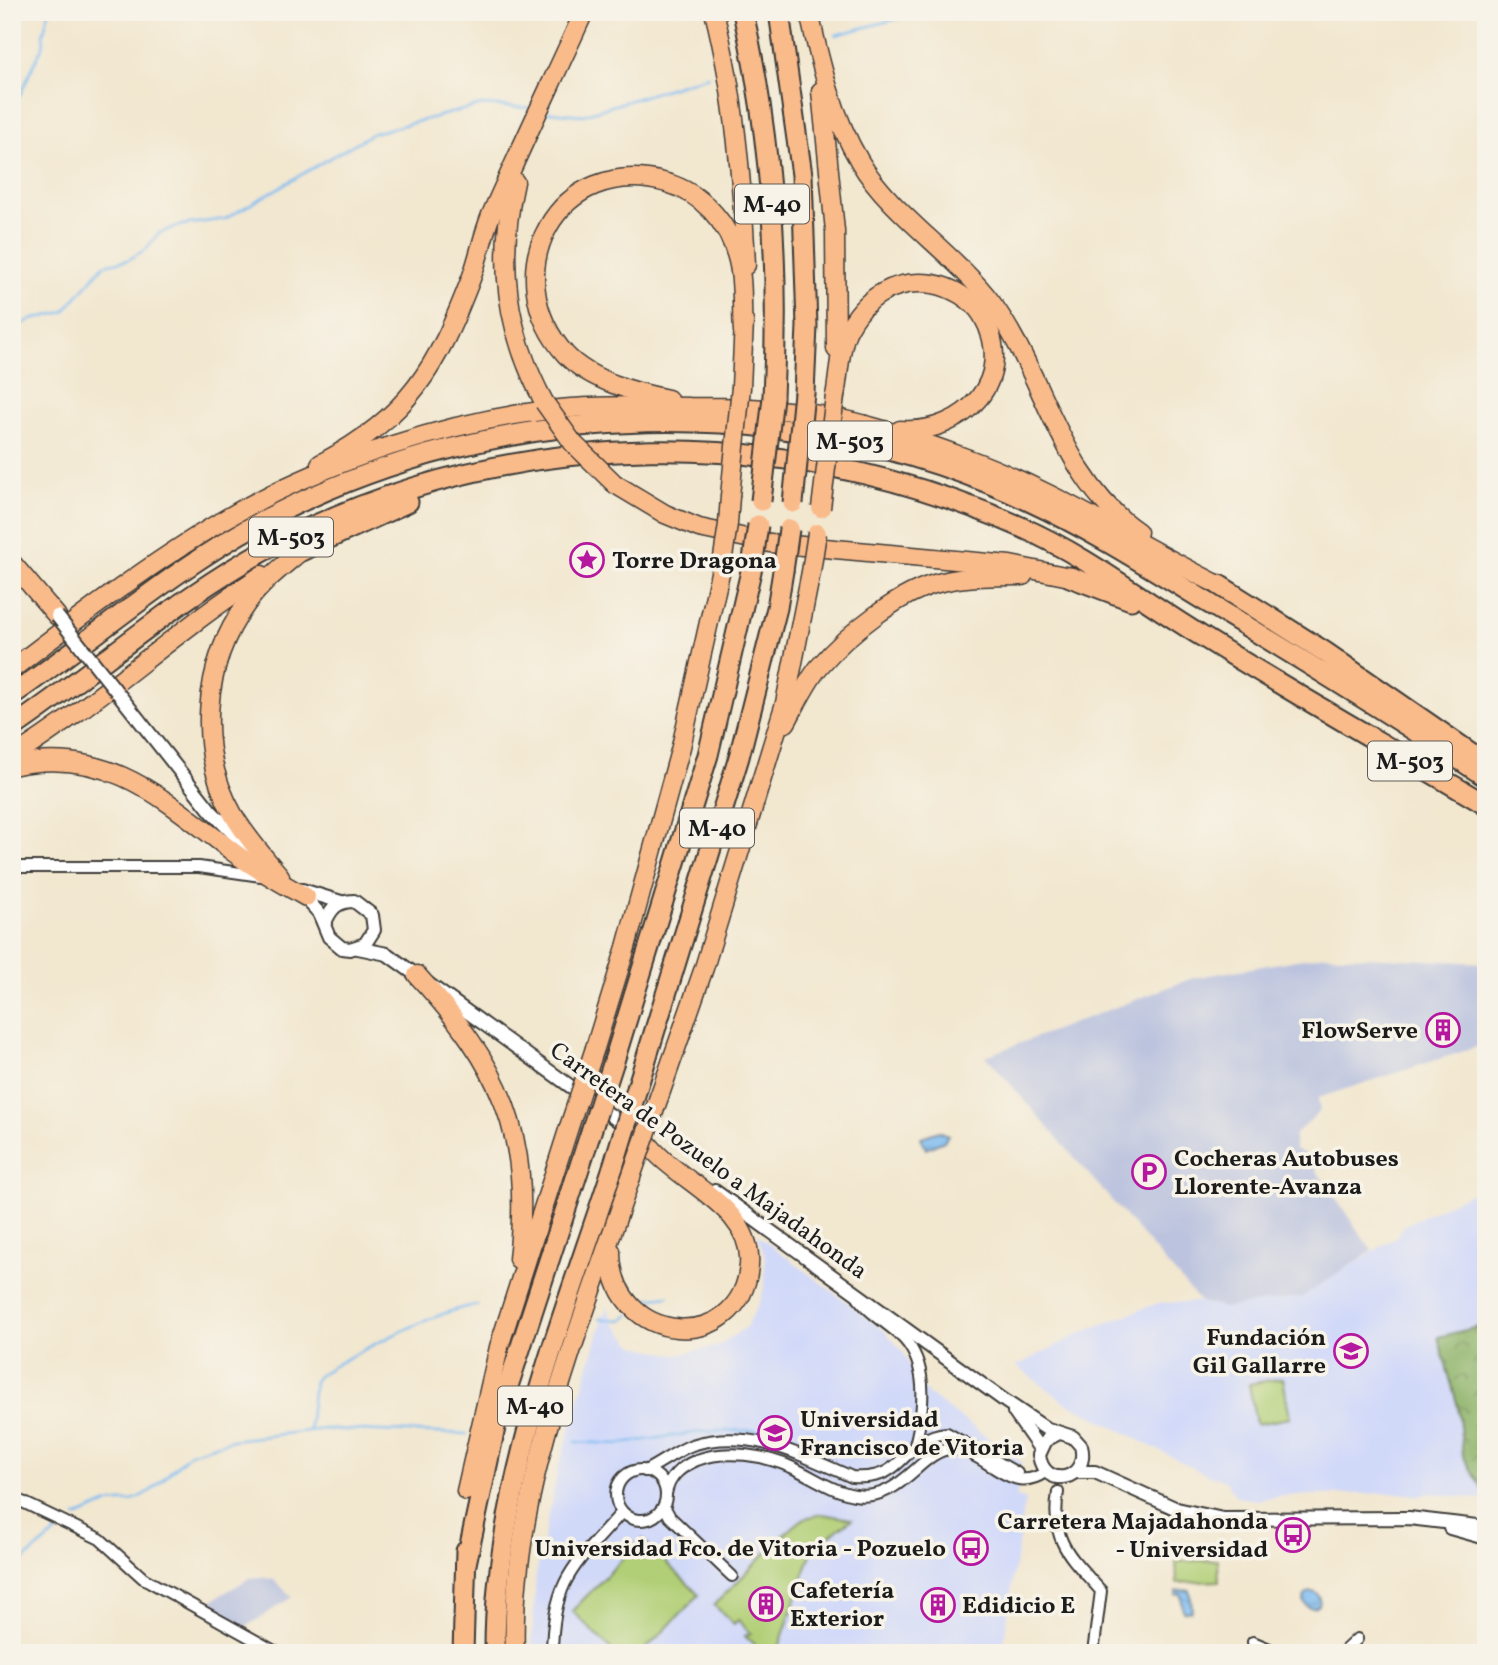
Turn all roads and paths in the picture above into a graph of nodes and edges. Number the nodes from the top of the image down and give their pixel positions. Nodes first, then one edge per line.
1 (584, 12) edge
2 (714, 12) edge
3 (743, 12) edge
4 (779, 12) edge
5 (810, 20) edge
6 (524, 145) junction
7 (743, 331) junction
8 (835, 396) junction
9 (712, 407) junction
10 (873, 428) junction
11 (617, 450) junction
12 (223, 520) junction
13 (301, 551) junction
14 (12, 563) edge
15 (1070, 577) junction
16 (1219, 586) junction
17 (1156, 608) junction
18 (57, 615) joint
19 (31, 654) junction
20 (12, 664) edge
21 (12, 669) edge
22 (12, 695) edge
23 (12, 728) edge
24 (12, 757) edge
25 (767, 760) junction
26 (1486, 764) edge
27 (12, 766) edge
28 (1486, 777) edge
29 (1486, 805) edge
30 (12, 867) edge
31 (280, 879) junction
32 (306, 897) joint
33 (341, 902) junction
34 (325, 923) junction
35 (374, 930) junction
36 (358, 948) junction
37 (387, 954) junction
38 (417, 975) junction
39 (646, 1141) junction
40 (611, 1238) junction
41 (853, 1291) junction
42 (514, 1296) junction
43 (1005, 1401) junction
44 (1059, 1433) junction
45 (915, 1445) junction
46 (1040, 1449) junction
47 (1083, 1451) junction
48 (645, 1471) junction
49 (1017, 1473) dead end
50 (1060, 1475) junction
51 (1106, 1476) junction
52 (466, 1491) joint
53 (666, 1494) junction
54 (12, 1497) edge
55 (664, 1506) junction
56 (622, 1512) junction
57 (654, 1517) junction
58 (1377, 1518) junction
59 (1486, 1527) edge
60 (1486, 1538) edge
61 (466, 1563) junction
62 (1357, 1639) dead end
63 (1253, 1642) dead end
64 (278, 1653) edge
65 (463, 1653) edge
66 (495, 1653) edge
67 (515, 1653) edge
68 (552, 1653) edge
69 (1093, 1653) edge
70 (1279, 1653) edge
71 (1342, 1653) edge

1 - 6 highway, M-503
2 - 7 highway
3 - 61 highway, M-40, bridge
4 - 66 highway, M-40, bridge
5 - 8 highway
5 - 16 highway
6 - 12 highway, M-503
6 - 15 highway, M-503, bridge
7 - 9 highway
7 - 42 highway, bridge
8 - 10 highway
8 - 25 highway, bridge
9 - 10 highway, M-503
9 - 12 highway, M-503
10 - 16 highway, M-503
11 - 13 highway, M-503
11 - 17 highway, M-503
11 - 23 highway, M-503
12 - 19 highway, M-503
13 - 24 highway, M-503
13 - 31 highway, M-503
14 - 18 highway
15 - 17 highway, M-503
15 - 25 highway
16 - 26 highway
17 - 29 highway, M-503
18 - 31 street, bridge
19 - 20 highway, M-503
19 - 21 highway, M-503
22 - 28 highway, M-503
25 - 40 highway, bridge
27 - 31 highway
30 - 31 street
31 - 32 highway
31 - 33 street
32 - 34 street
33 - 34 street
33 - 35 street
34 - 36 street
35 - 36 street
35 - 37 street, Carretera de Pozuelo a Majadahonda
36 - 37 street, Carretera de Pozuelo a Majadahonda
37 - 38 street, Carretera de Pozuelo a Majadahonda
38 - 39 street, Carretera de Pozuelo a Majadahonda
38 - 42 highway
39 - 40 highway
39 - 41 street, Carretera de Pozuelo a Majadahonda
40 - 67 highway
41 - 43 street, Carretera de Pozuelo a Majadahonda
41 - 45 street
42 - 52 highway
43 - 44 street, Carretera de Pozuelo a Majadahonda
43 - 46 street, Carretera de Pozuelo a Majadahonda
44 - 46 street
44 - 47 street
45 - 48 street
45 - 49 street
46 - 50 street
47 - 50 street
47 - 51 street
48 - 53 street
48 - 56 street
50 - 51 street
50 - 53 street
50 - 69 street
51 - 58 street
52 - 61 highway
53 - 55 street
54 - 64 street
55 - 57 street
55 - 57 street
56 - 57 street
56 - 68 street
58 - 59 street
58 - 60 street
61 - 65 highway, M-40
62 - 71 street
63 - 70 street

